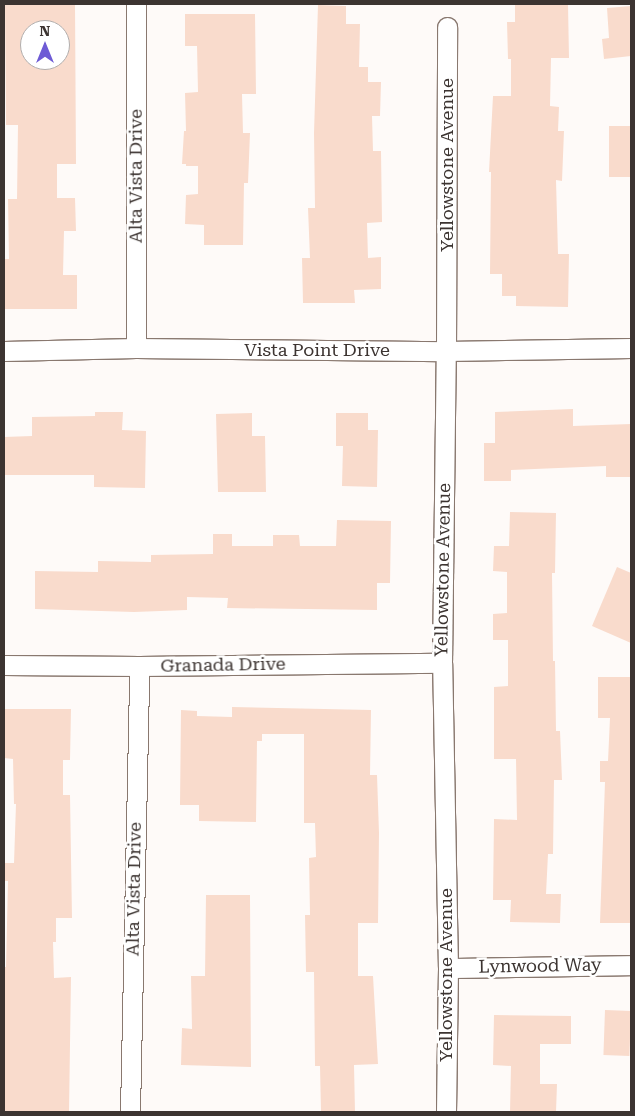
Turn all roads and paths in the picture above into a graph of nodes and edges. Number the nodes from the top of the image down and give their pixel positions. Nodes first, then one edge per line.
1 (136, 4) edge
2 (447, 27) dead end
3 (136, 348) junction
4 (631, 348) edge
5 (446, 351) junction
6 (4, 352) edge
7 (442, 663) junction
8 (4, 665) edge
9 (139, 666) junction
10 (631, 965) edge
11 (448, 968) junction
12 (130, 1112) edge
13 (446, 1112) edge

1 - 3 street, Alta Vista Drive
2 - 5 street, Yellowstone Avenue
3 - 5 street, Vista Point Drive
3 - 6 street, Vista Point Drive
4 - 5 street, Vista Point Drive
5 - 7 street, Yellowstone Avenue
7 - 9 street, Granada Drive
7 - 11 street, Yellowstone Avenue
8 - 9 street, Granada Drive
9 - 12 street, Alta Vista Drive
10 - 11 street, Lynwood Way
11 - 13 street, Yellowstone Avenue

